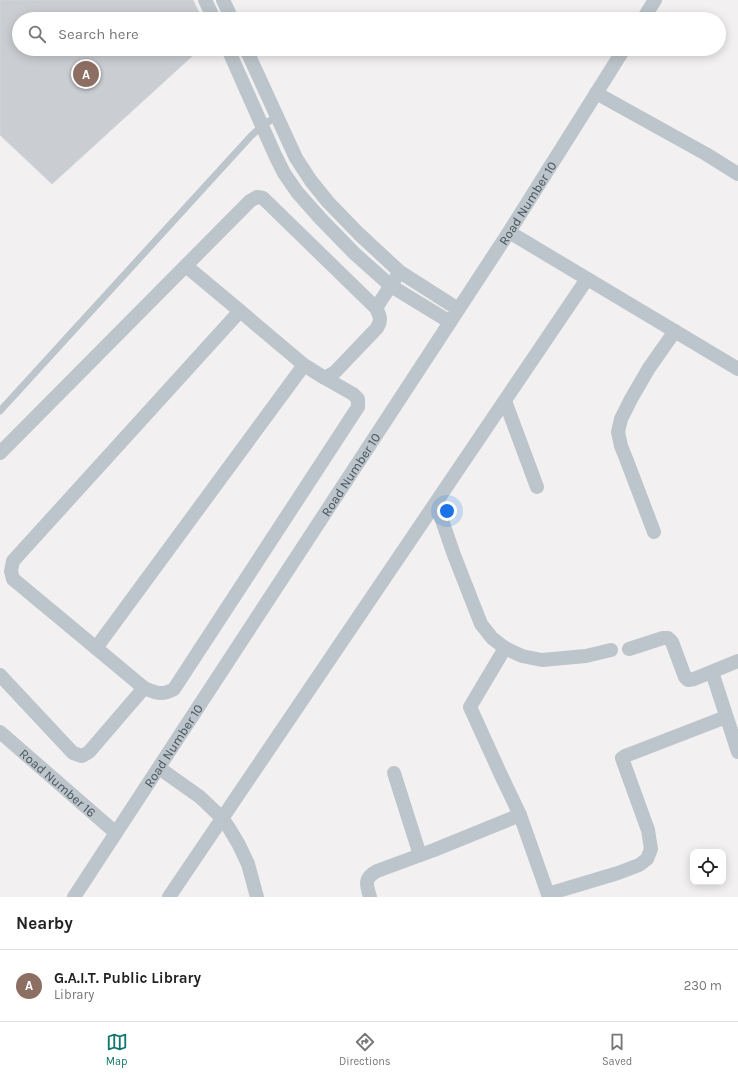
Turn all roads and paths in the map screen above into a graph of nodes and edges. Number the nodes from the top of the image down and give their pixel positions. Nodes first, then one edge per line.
1 (205, 0) edge
2 (223, 0) edge
3 (655, 0) edge
4 (211, 12) edge
5 (229, 12) edge
6 (647, 12) edge
7 (231, 56) edge
8 (249, 56) edge
9 (620, 56) edge
10 (596, 93) junction
11 (277, 116) junction
12 (262, 126) junction
13 (738, 174) edge
14 (509, 232) junction
15 (186, 266) junction
16 (400, 272) junction
17 (587, 279) junction
18 (391, 286) junction
19 (376, 308) junction
20 (458, 309) junction
21 (240, 311) junction
22 (450, 322) junction
23 (674, 331) junction
24 (304, 365) junction
25 (738, 369) edge
26 (323, 377) junction
27 (505, 401) junction
28 (0, 411) edge
29 (0, 454) edge
30 (537, 487) dead end
31 (436, 503) junction
32 (654, 532) dead end
33 (96, 648) junction
34 (505, 648) junction
35 (629, 649) dead end
36 (610, 650) dead end
37 (738, 661) edge
38 (712, 672) junction
39 (0, 675) edge
40 (144, 688) junction
41 (726, 717) junction
42 (0, 732) edge
43 (738, 752) edge
44 (159, 768) junction
45 (394, 773) dead end
46 (520, 815) junction
47 (222, 818) junction
48 (116, 833) junction
49 (420, 855) junction
50 (548, 896) edge
51 (74, 897) edge
52 (169, 897) edge
53 (257, 897) edge
54 (370, 897) edge

1 - 4 street
2 - 5 street
3 - 6 street
7 - 12 street
8 - 11 street
9 - 10 street, Road Number 10
10 - 13 street
10 - 14 street, Road Number 10
11 - 12 lane
11 - 16 street
12 - 18 street
12 - 28 lane
14 - 17 street
14 - 20 street, Road Number 10
15 - 19 street
15 - 21 street
15 - 29 street
16 - 18 street
16 - 20 street
17 - 23 street
17 - 27 street
18 - 19 street
18 - 22 street
19 - 26 street
20 - 22 street, Road Number 10
21 - 24 street
21 - 33 street
22 - 44 street, Road Number 10
23 - 25 street
23 - 32 street
24 - 26 street
24 - 33 street
26 - 40 street
27 - 30 street
27 - 31 street
31 - 34 street
31 - 47 street
33 - 40 street
34 - 36 street
34 - 46 street
35 - 38 street
37 - 38 street
38 - 41 street
39 - 40 street
41 - 43 street
41 - 50 street
42 - 48 street, Road Number 16
44 - 47 street
44 - 48 street, Road Number 10
45 - 49 street
46 - 49 street
46 - 50 street
47 - 52 street
47 - 53 street
48 - 51 street, Road Number 10
49 - 54 street

